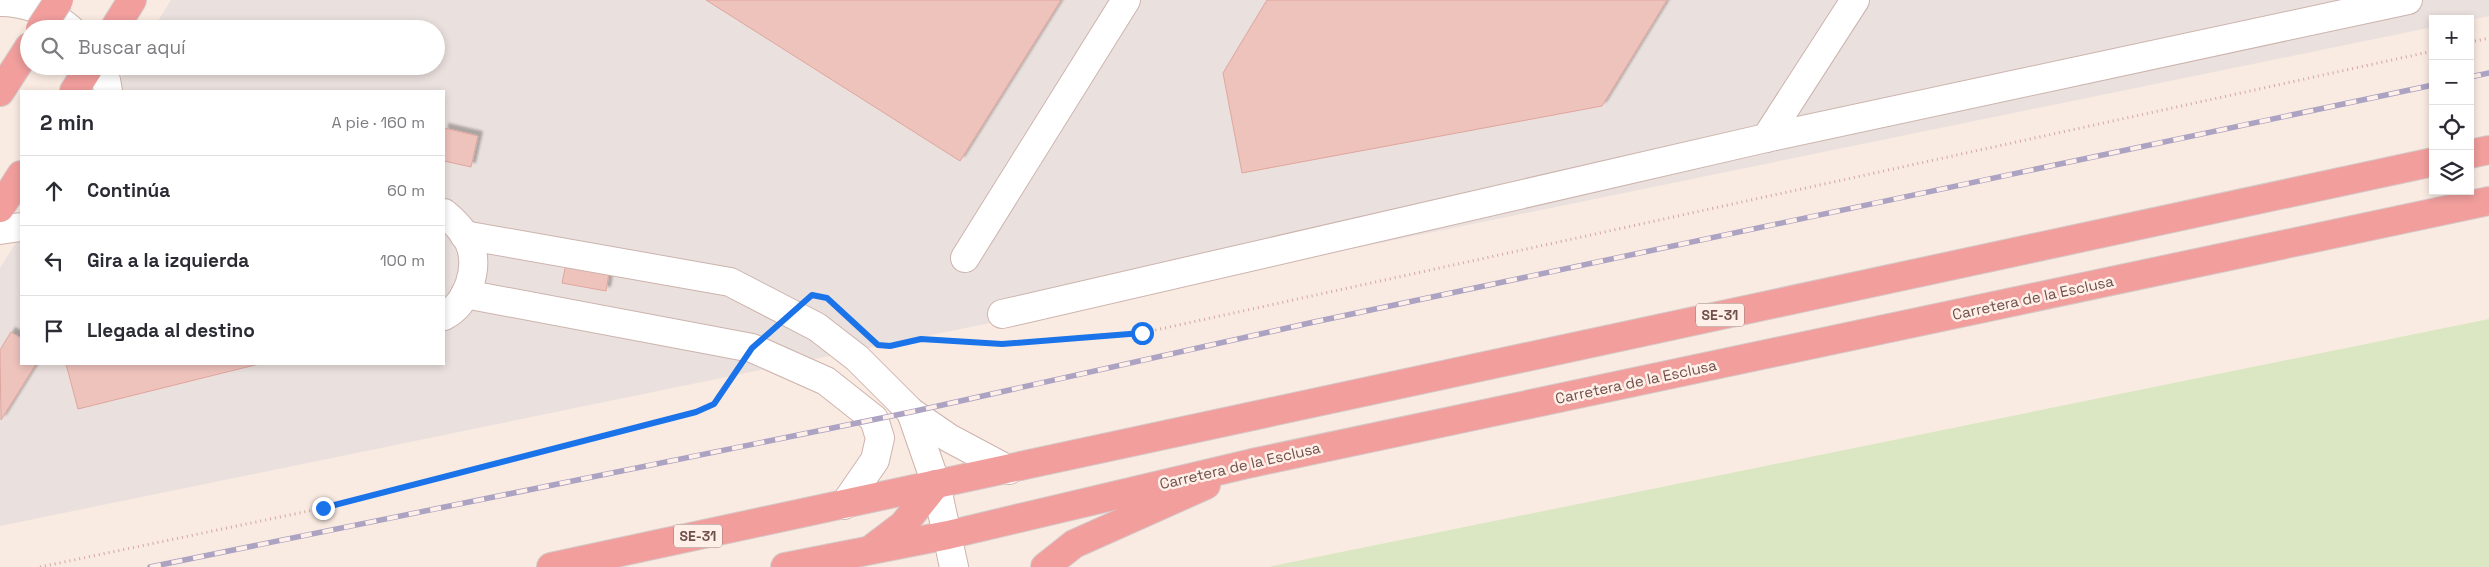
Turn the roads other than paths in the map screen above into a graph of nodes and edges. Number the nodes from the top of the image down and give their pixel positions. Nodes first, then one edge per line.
1 (59, 0) edge
2 (132, 0) edge
3 (1126, 0) edge
4 (1855, 0) edge
5 (2408, 0) edge
6 (0, 2) edge
7 (46, 20) edge
8 (60, 20) edge
9 (120, 20) edge
10 (20, 61) edge
11 (84, 75) edge
12 (104, 75) edge
13 (75, 90) edge
14 (108, 90) edge
15 (0, 92) edge
16 (1766, 138) junction
17 (2489, 150) edge
18 (2474, 153) edge
19 (2429, 163) edge
20 (20, 177) edge
21 (2489, 201) edge
22 (0, 208) edge
23 (445, 214) edge
24 (20, 227) edge
25 (0, 230) edge
26 (464, 234) junction
27 (965, 258) dead end
28 (465, 294) junction
29 (1002, 314) dead end
30 (445, 315) edge
31 (911, 412) junction
32 (1252, 463) junction
33 (1008, 470) junction
34 (936, 484) junction
35 (844, 505) junction
36 (948, 536) junction
37 (868, 551) junction
38 (551, 567) edge
39 (785, 567) edge
40 (954, 567) edge
41 (1045, 567) edge

1 - 7 highway, bridge
2 - 9 highway
3 - 27 street
4 - 16 street
5 - 16 street
6 - 8 street
10 - 15 highway
11 - 13 highway
12 - 14 street
16 - 29 street
17 - 18 highway
19 - 33 highway, SE-31
20 - 22 highway
21 - 32 highway, Carretera de la Esclusa
23 - 26 street
24 - 25 street
26 - 28 street
26 - 31 street
28 - 30 street
28 - 35 street
31 - 33 street
31 - 34 street
32 - 36 highway, Carretera de la Esclusa
32 - 41 highway
33 - 34 highway, SE-31
34 - 35 highway, SE-31
34 - 36 street
34 - 37 highway
35 - 38 highway, SE-31
36 - 37 highway, Carretera de la Esclusa
36 - 40 street
37 - 39 highway, Carretera de la Esclusa

